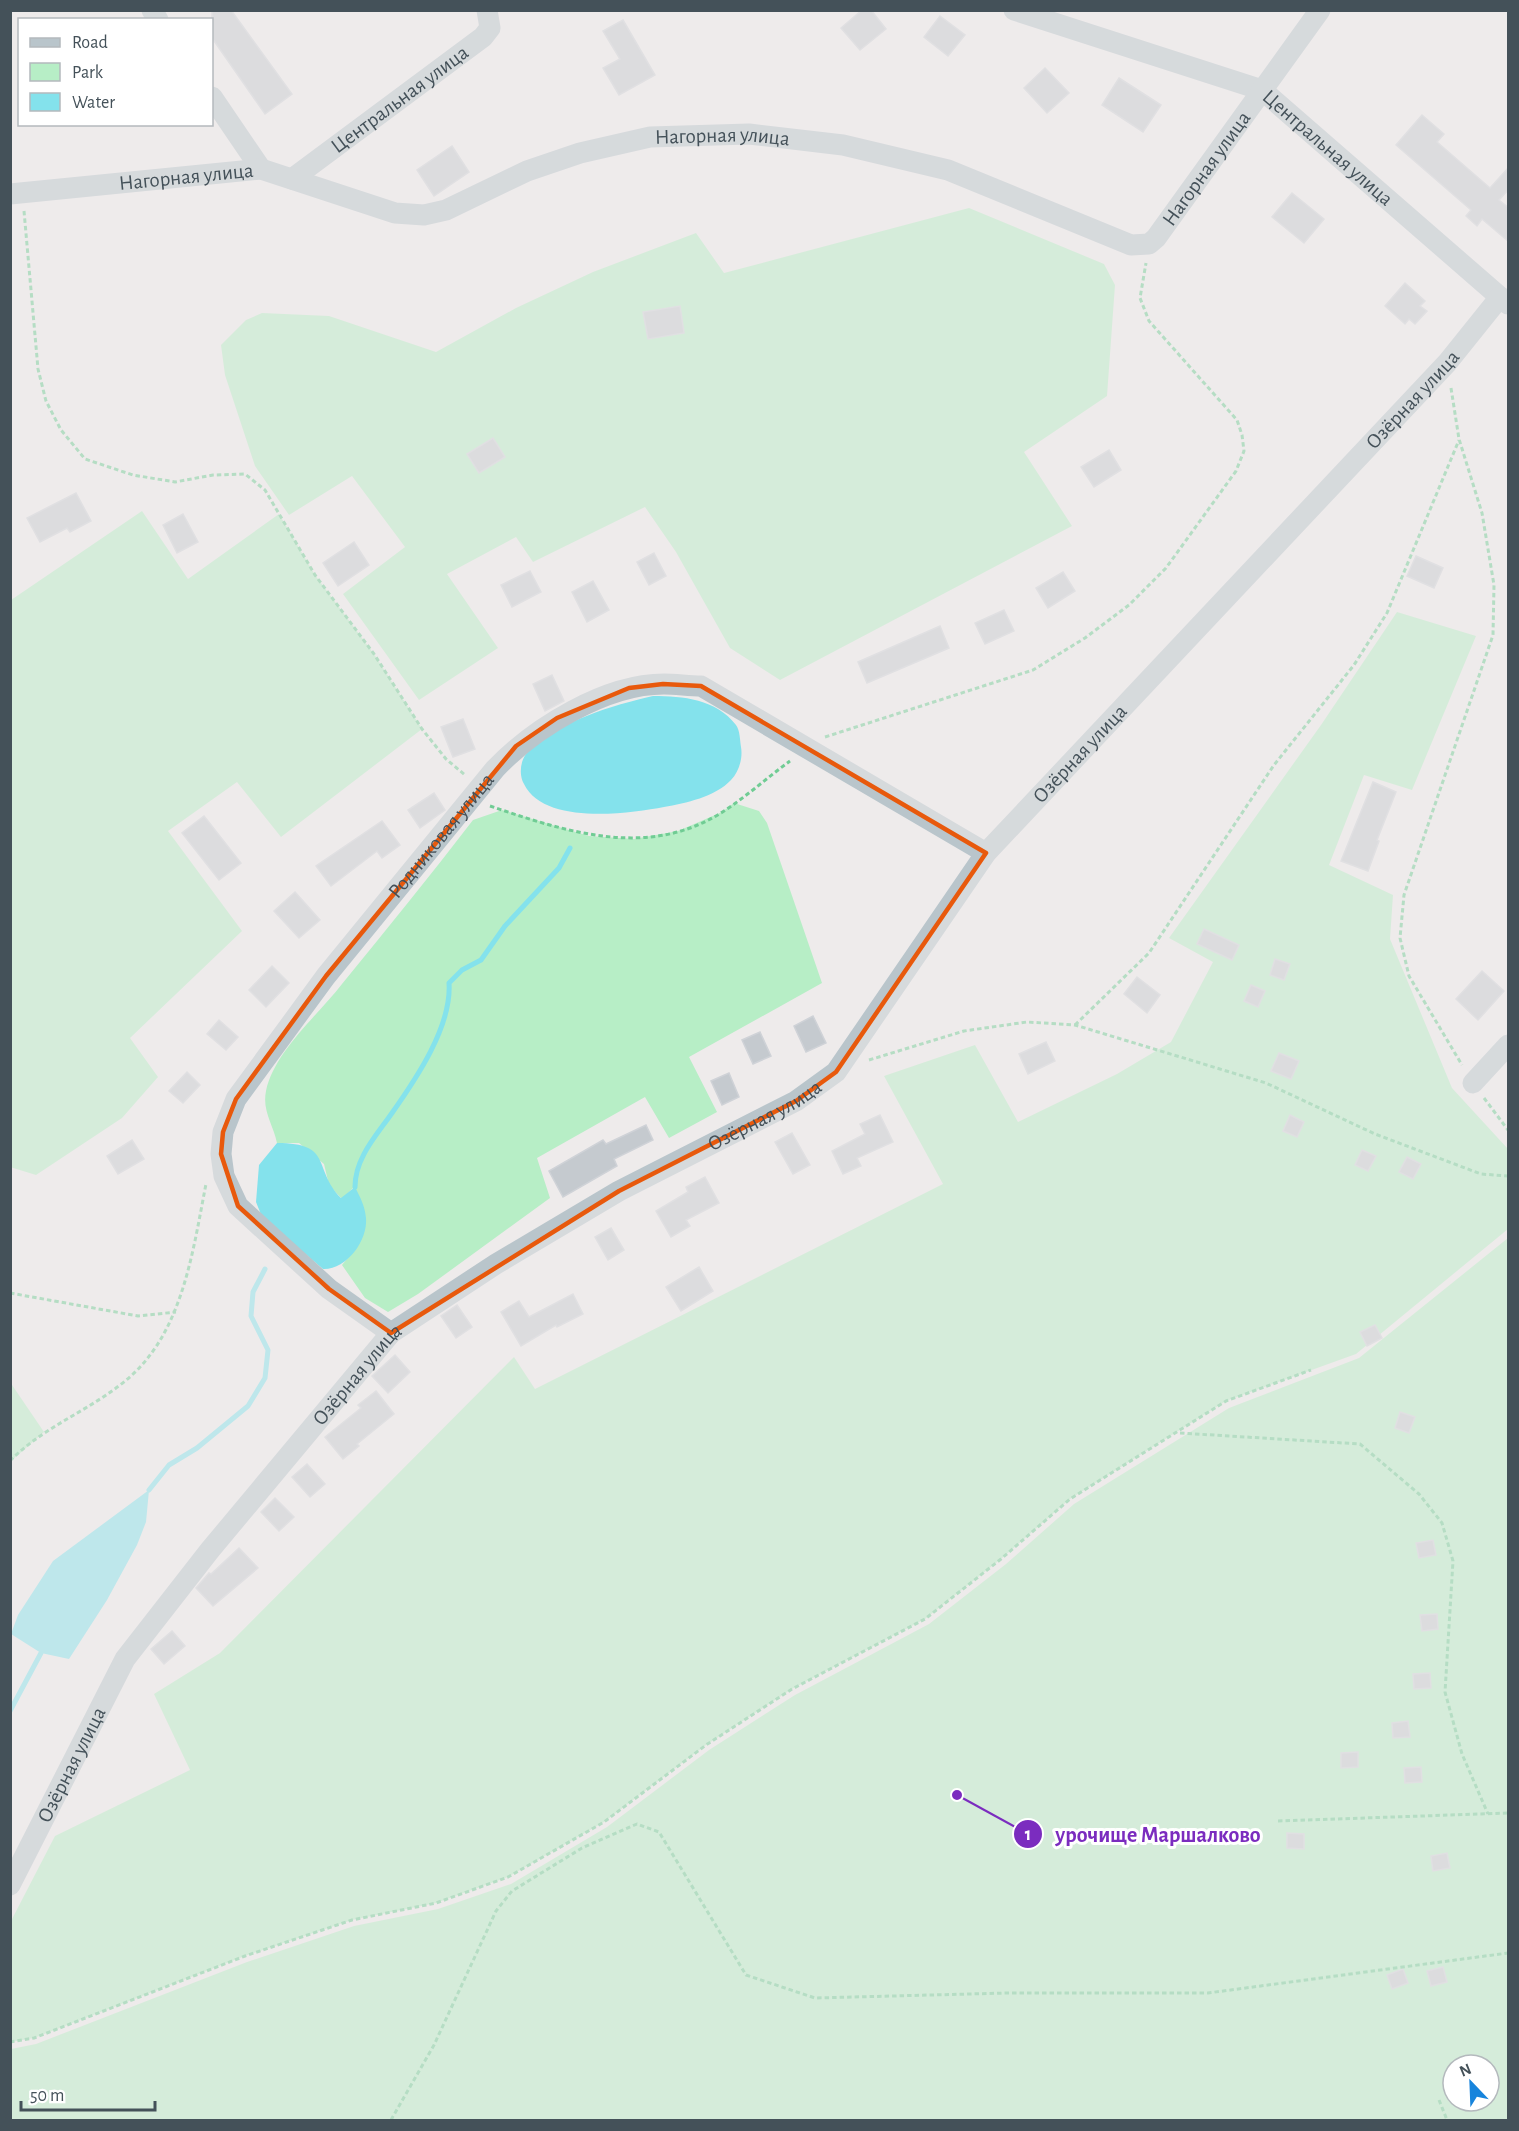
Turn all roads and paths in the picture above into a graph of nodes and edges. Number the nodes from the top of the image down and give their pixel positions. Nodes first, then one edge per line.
1 (488, 10) edge
2 (1014, 10) edge
3 (1320, 10) edge
4 (1262, 90) junction
5 (213, 99) edge
6 (261, 169) junction
7 (292, 179) junction
8 (16, 194) edge
9 (1156, 238) junction
10 (1504, 301) edge
11 (1448, 363) junction
12 (1459, 439) junction
13 (806, 748) junction
14 (476, 794) junction
15 (986, 853) junction
16 (1075, 1025) junction
17 (1509, 1045) edge
18 (866, 1061) dead end
19 (1473, 1083) junction
20 (1509, 1130) edge
21 (1509, 1176) edge
22 (207, 1178) dead end
23 (10, 1293) edge
24 (176, 1312) junction
25 (391, 1333) junction
26 (1311, 1370) dead end
27 (1179, 1432) junction
28 (10, 1461) edge
29 (1509, 1813) edge
30 (1488, 1814) junction
31 (1278, 1821) dead end
32 (10, 1886) edge
33 (1509, 1953) edge
34 (10, 2042) edge
35 (1439, 2100) dead end
36 (392, 2121) edge
37 (1447, 2121) edge

1 - 7 street, Центральная улица
2 - 4 street, Центральная улица
3 - 4 street, Нагорная улица
4 - 9 street, Нагорная улица
4 - 10 street, Центральная улица
5 - 6 street
6 - 7 street, Нагорная улица
6 - 8 street, Нагорная улица
7 - 9 street, Нагорная улица
8 - 14 path
9 - 13 path
10 - 11 street, Озёрная улица
11 - 12 path
11 - 15 street, Озёрная улица
12 - 16 path
12 - 19 path
13 - 14 path
13 - 14 street, Родниковая улица
13 - 15 street, Родниковая улица
14 - 25 street, Родниковая улица
15 - 25 street, Озёрная улица
16 - 18 path
16 - 21 path
17 - 19 street
19 - 20 path
22 - 24 path
23 - 24 path
24 - 28 path
25 - 32 street, Озёрная улица
26 - 27 path
27 - 30 path
27 - 34 path
29 - 30 path
30 - 31 path
33 - 36 path
35 - 37 path

